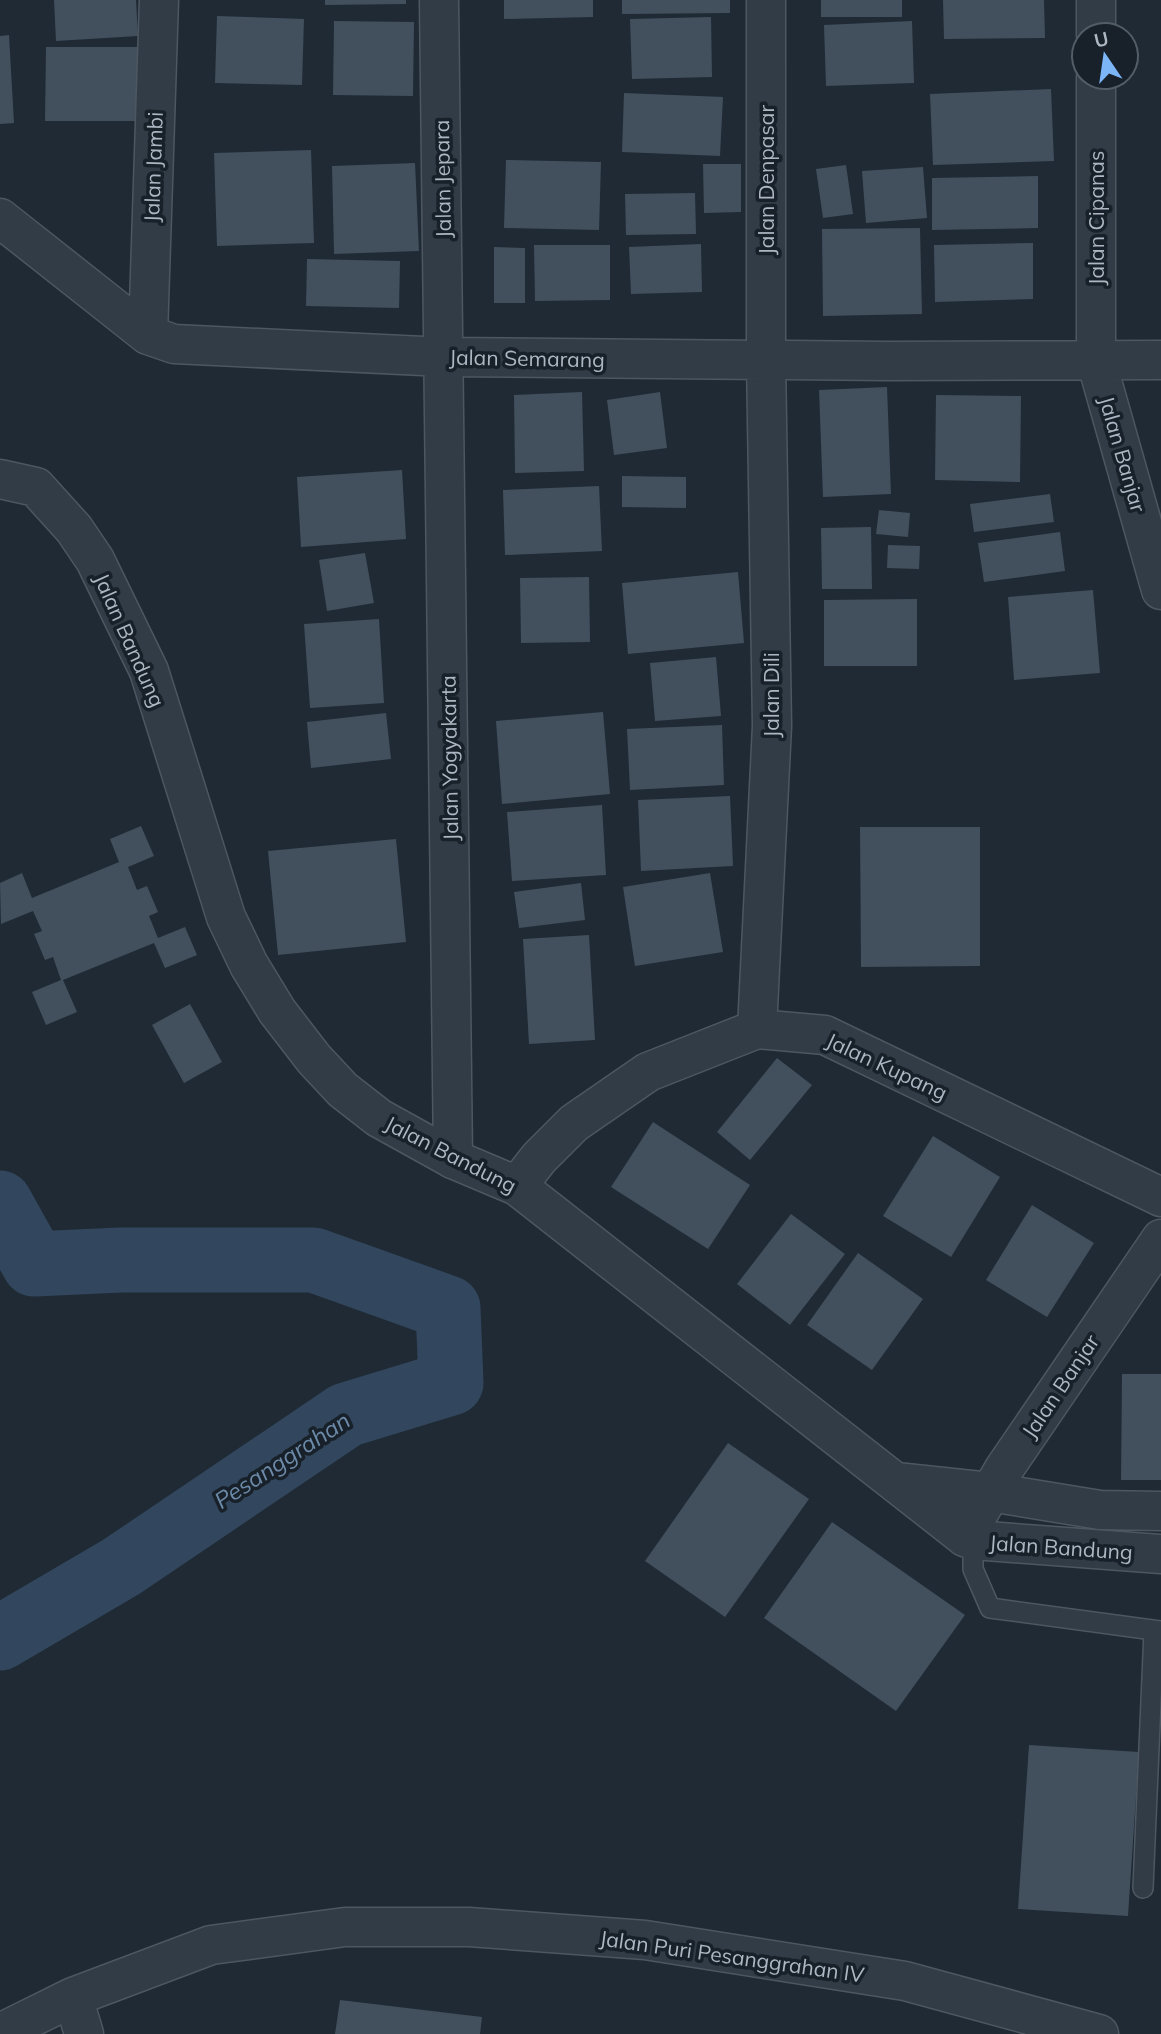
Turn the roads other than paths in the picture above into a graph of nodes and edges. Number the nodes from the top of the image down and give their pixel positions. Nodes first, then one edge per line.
1 (159, 0) edge
2 (439, 0) edge
3 (766, 0) edge
4 (1096, 0) edge
5 (1096, 21) edge
6 (1096, 91) edge
7 (0, 218) edge
8 (148, 335) junction
9 (444, 357) junction
10 (766, 360) junction
11 (1096, 360) junction
12 (1161, 360) edge
13 (12, 481) edge
14 (1161, 590) edge
15 (757, 1029) junction
16 (453, 1159) junction
17 (517, 1186) junction
18 (1161, 1197) edge
19 (1161, 1239) edge
20 (896, 1482) junction
21 (990, 1492) junction
22 (1161, 1511) edge
23 (969, 1539) junction
24 (1161, 1554) edge
25 (1158, 1631) edge
26 (1143, 1888) dead end
27 (73, 1997) junction
28 (0, 2033) edge
29 (84, 2034) edge
30 (1099, 2034) edge

1 - 8 street, Jalan Jambi
2 - 9 street, Jalan Jepara
3 - 10 street, Jalan Denpasar
4 - 5 street
6 - 11 street, Jalan Cipanas
7 - 8 street, Jalan Semarang
8 - 9 street, Jalan Semarang
9 - 10 street, Jalan Semarang
9 - 16 street, Jalan Yogyakarta
10 - 11 street, Jalan Semarang
10 - 15 street, Jalan Dili
11 - 12 street, Jalan Semarang
11 - 14 street, Jalan Banjar
13 - 16 street, Jalan Bandung
15 - 17 street, Jalan Kupang
15 - 18 street, Jalan Kupang
16 - 17 street, Jalan Bandung
17 - 20 street, Jalan Bandung
19 - 21 street, Jalan Banjar
20 - 21 street, Jalan Bandung
20 - 23 street, Jalan Bandung
21 - 22 street, Jalan Bandung
21 - 23 street, Jalan Banjar
23 - 24 street, Jalan Bandung
23 - 25 lane
25 - 26 lane
27 - 28 street, Jalan Puri Pesanggrahan IV
27 - 29 street
27 - 30 street, Jalan Puri Pesanggrahan IV

